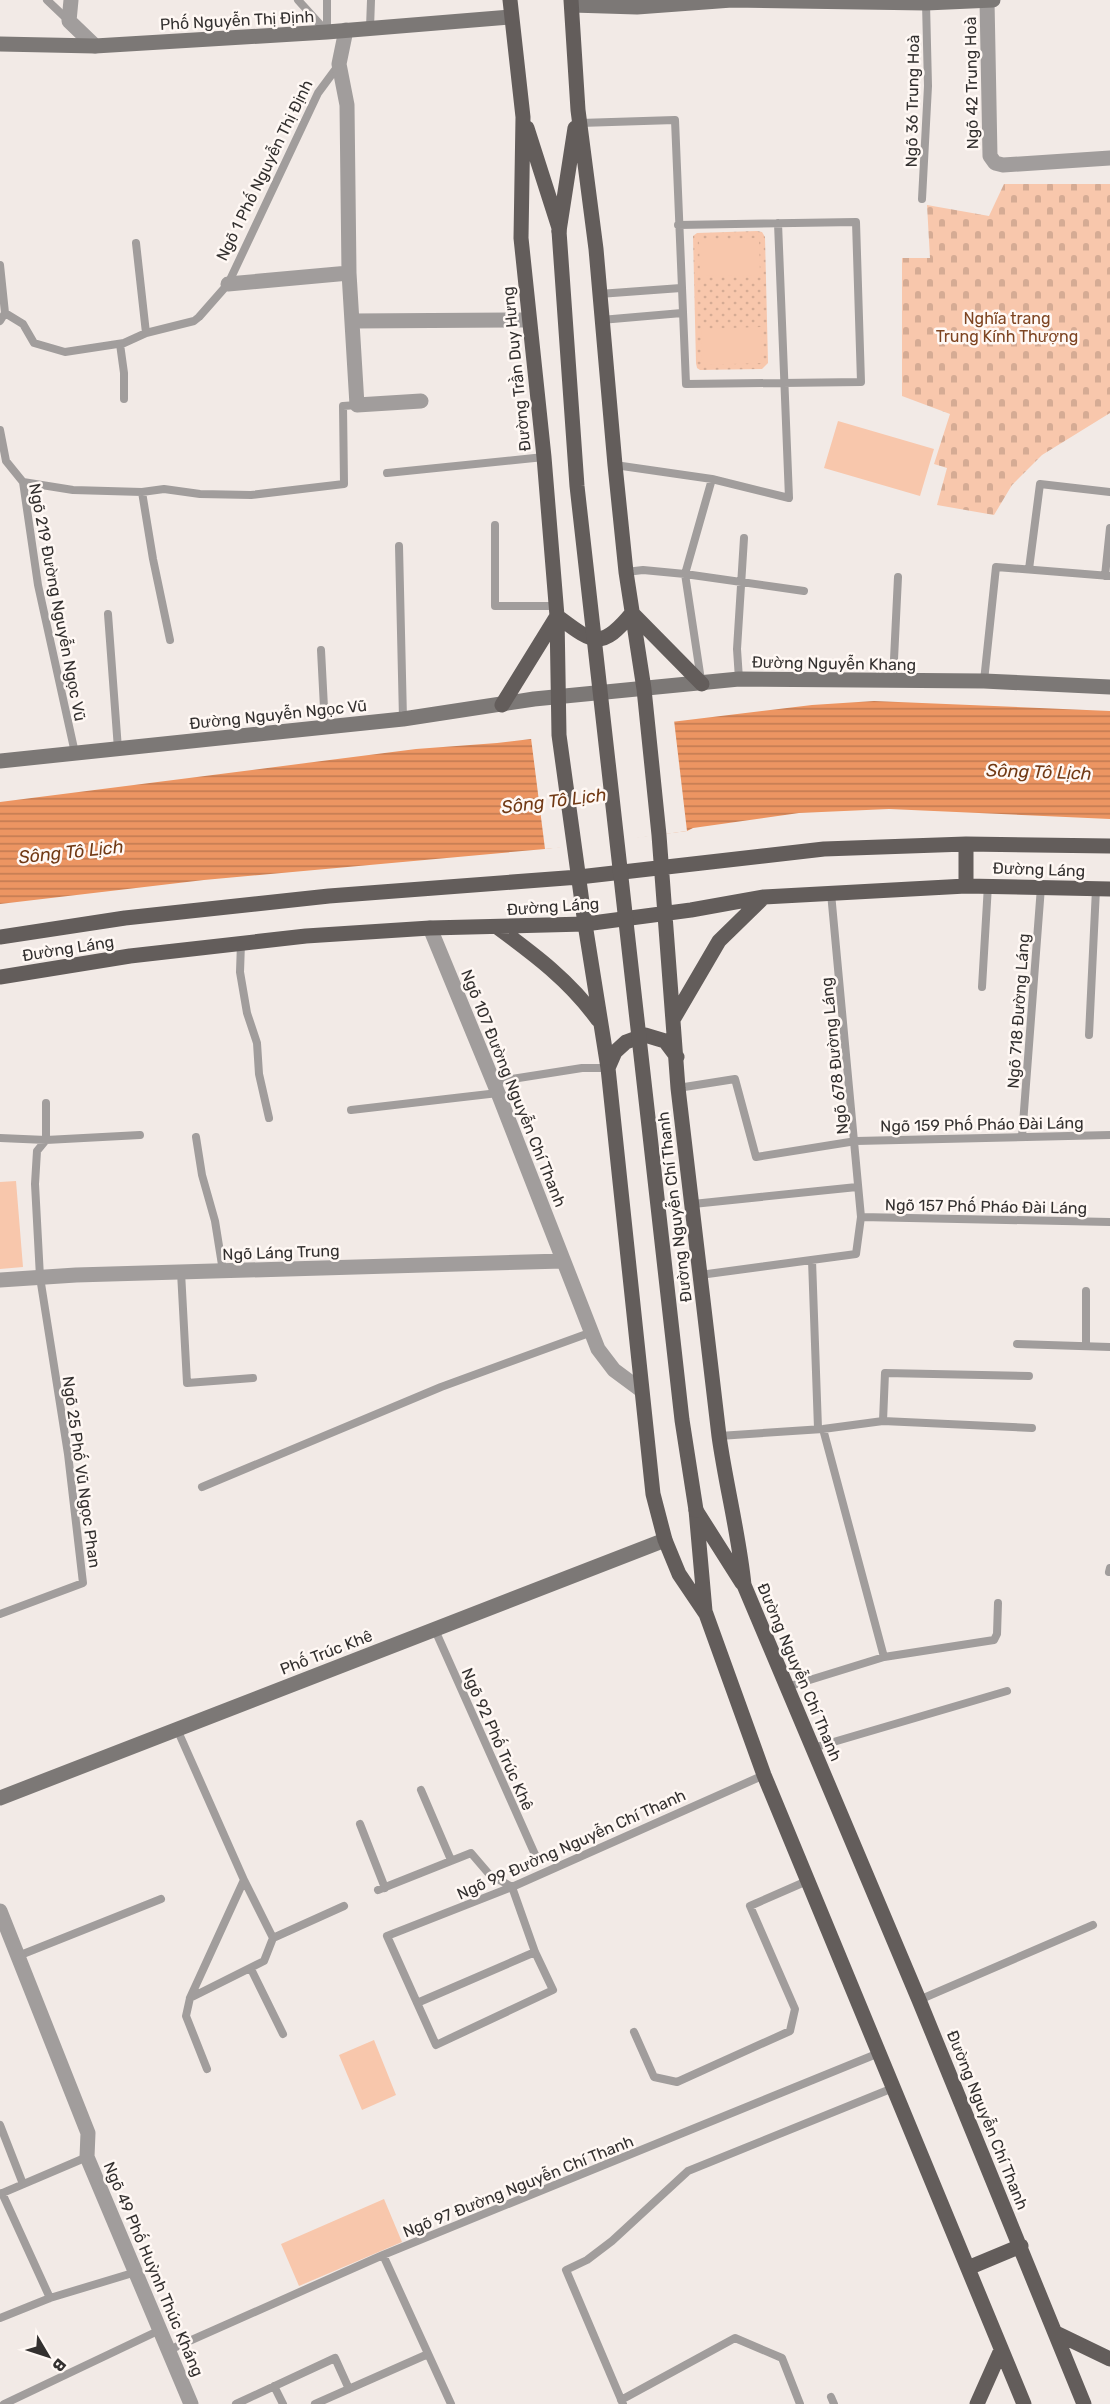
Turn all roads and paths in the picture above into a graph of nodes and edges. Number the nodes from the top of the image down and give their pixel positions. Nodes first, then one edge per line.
1 (47, 0) edge
2 (70, 0) edge
3 (298, 0) edge
4 (327, 0) edge
5 (371, 0) edge
6 (510, 0) edge
7 (732, 0) edge
8 (987, 0) edge
9 (993, 0) edge
10 (908, 1) edge
11 (573, 2) edge
12 (926, 3) junction
13 (512, 17) junction
14 (69, 21) junction
15 (370, 28) junction
16 (346, 30) junction
17 (327, 32) junction
18 (0, 44) edge
19 (95, 46) junction
20 (339, 64) junction
21 (579, 116) junction
22 (523, 117) junction
23 (1110, 158) edge
24 (922, 200) dead end
25 (778, 223) junction
26 (678, 225) junction
27 (560, 231) junction
28 (136, 243) dead end
29 (0, 265) edge
30 (350, 273) junction
31 (228, 284) junction
32 (681, 288) junction
33 (599, 294) junction
34 (5, 313) junction
35 (682, 313) junction
36 (529, 320) junction
37 (601, 320) junction
38 (0, 321) edge
39 (353, 321) junction
40 (146, 333) junction
41 (120, 344) junction
42 (784, 383) junction
43 (124, 399) dead end
44 (421, 401) dead end
45 (357, 405) junction
46 (0, 430) edge
47 (544, 457) junction
48 (3, 461) edge
49 (615, 465) junction
50 (387, 473) dead end
51 (712, 479) junction
52 (23, 482) junction
53 (142, 492) junction
54 (1110, 492) edge
55 (495, 525) dead end
56 (1110, 528) edge
57 (744, 538) dead end
58 (399, 546) dead end
59 (1029, 569) junction
60 (626, 572) junction
61 (684, 574) junction
62 (1107, 576) edge
63 (898, 577) dead end
64 (741, 582) junction
65 (804, 591) dead end
66 (557, 611) junction
67 (632, 613) junction
68 (108, 614) dead end
69 (170, 639) dead end
70 (321, 650) dead end
71 (740, 679) junction
72 (984, 681) junction
73 (893, 682) junction
74 (702, 684) junction
75 (1110, 687) edge
76 (644, 689) junction
77 (559, 698) junction
78 (502, 705) junction
79 (403, 718) junction
80 (325, 727) junction
81 (118, 748) junction
82 (75, 753) junction
83 (0, 761) edge
84 (966, 844) junction
85 (1110, 846) edge
86 (662, 868) junction
87 (579, 878) junction
88 (988, 885) junction
89 (966, 886) junction
90 (1041, 887) junction
91 (1103, 889) edge
92 (831, 893) junction
93 (764, 897) junction
94 (665, 913) junction
95 (585, 924) junction
96 (497, 927) junction
97 (430, 928) junction
98 (0, 937) edge
99 (242, 944) junction
100 (0, 977) edge
101 (982, 987) dead end
102 (674, 1017) junction
103 (601, 1025) junction
104 (1089, 1035) dead end
105 (677, 1057) junction
106 (608, 1068) junction
107 (495, 1087) junction
108 (678, 1088) junction
109 (46, 1103) dead end
110 (351, 1110) dead end
111 (269, 1118) dead end
112 (140, 1135) dead end
113 (1110, 1135) edge
114 (196, 1137) dead end
115 (1022, 1137) junction
116 (0, 1138) edge
117 (46, 1140) junction
118 (856, 1141) junction
119 (857, 1187) junction
120 (693, 1204) junction
121 (861, 1217) junction
122 (1110, 1222) edge
123 (812, 1260) junction
124 (563, 1261) junction
125 (181, 1272) junction
126 (223, 1272) junction
127 (700, 1275) junction
128 (40, 1277) junction
129 (0, 1280) edge
130 (1086, 1291) dead end
131 (592, 1332) junction
132 (1017, 1344) dead end
133 (1086, 1346) junction
134 (1110, 1347) edge
135 (1029, 1376) dead end
136 (253, 1378) dead end
137 (641, 1390) junction
138 (883, 1421) junction
139 (821, 1428) junction
140 (1032, 1428) dead end
141 (719, 1436) junction
142 (202, 1487) dead end
143 (696, 1510) junction
144 (665, 1540) junction
145 (744, 1585) junction
146 (998, 1603) dead end
147 (0, 1614) edge
148 (706, 1614) junction
149 (435, 1630) junction
150 (884, 1657) junction
151 (786, 1688) junction
152 (1007, 1691) dead end
153 (177, 1729) junction
154 (813, 1748) junction
155 (764, 1775) junction
156 (421, 1790) dead end
157 (0, 1798) edge
158 (360, 1824) dead end
159 (537, 1859) dead end
160 (451, 1860) junction
161 (243, 1880) junction
162 (807, 1881) junction
163 (512, 1887) junction
164 (161, 1899) dead end
165 (344, 1906) dead end
166 (0, 1911) edge
167 (1093, 1925) dead end
168 (273, 1938) junction
169 (535, 1952) junction
170 (18, 1956) junction
171 (251, 1969) junction
172 (190, 1998) junction
173 (919, 2000) junction
174 (417, 2003) junction
175 (634, 2032) dead end
176 (283, 2034) dead end
177 (879, 2053) junction
178 (207, 2069) dead end
179 (893, 2088) junction
180 (0, 2125) edge
181 (87, 2157) junction
182 (23, 2184) junction
183 (1, 2194) edge
184 (1021, 2246) junction
185 (382, 2255) junction
186 (968, 2268) junction
187 (135, 2272) junction
188 (50, 2298) junction
189 (0, 2318) edge
190 (160, 2330) junction
191 (1056, 2332) junction
192 (169, 2350) junction
193 (1001, 2350) junction
194 (428, 2354) junction
195 (1110, 2359) edge
196 (274, 2386) junction
197 (349, 2389) junction
198 (622, 2402) edge
199 (4, 2404) edge
200 (191, 2404) edge
201 (236, 2404) edge
202 (283, 2404) edge
203 (315, 2404) edge
204 (451, 2404) edge
205 (800, 2404) edge
206 (977, 2404) edge
207 (1024, 2404) edge
208 (1084, 2404) edge

1 - 14 lane
2 - 14 street
3 - 17 lane
4 - 17 lane
5 - 15 lane
6 - 13 main road, Đường Trần Duy Hưng
7 - 10 street
7 - 11 street
8 - 9 street
8 - 12 street
8 - 23 street, Ngõ 42 Trung Hoà
10 - 12 street
11 - 21 main road
12 - 24 lane, Ngõ 36 Trung Hoà
13 - 15 street, Phố Nguyễn Thị Định
13 - 22 main road, Đường Trần Duy Hưng
14 - 19 street
15 - 16 street, Phố Nguyễn Thị Định
16 - 17 street, Phố Nguyễn Thị Định
16 - 20 street
17 - 19 street, Phố Nguyễn Thị Định
18 - 19 street, Phố Nguyễn Thị Định
20 - 30 street
20 - 31 lane, Ngõ 1 Phố Nguyễn Thị Định
21 - 26 lane
21 - 27 main road
21 - 33 main road
22 - 27 main road
22 - 36 main road, Đường Trần Duy Hưng
25 - 26 lane
25 - 42 lane
25 - 42 lane
26 - 32 lane
27 - 143 main road, bridge
28 - 40 lane
29 - 34 lane
30 - 31 street
30 - 39 street
31 - 40 lane, Ngõ 1 Phố Nguyễn Thị Định
32 - 33 lane
32 - 35 lane
33 - 37 main road
34 - 38 lane
34 - 41 lane, Ngõ 1 Phố Nguyễn Thị Định
35 - 37 lane
35 - 42 lane
36 - 39 street
36 - 47 main road, Đường Trần Duy Hưng
37 - 49 main road
39 - 45 street
40 - 41 lane, Ngõ 1 Phố Nguyễn Thị Định
41 - 43 lane
42 - 51 lane
44 - 45 street
45 - 53 lane
46 - 48 lane, Ngõ 219 Đường Nguyễn Ngọc Vũ
47 - 50 lane
47 - 66 main road, Đường Trần Duy Hưng
48 - 52 lane, Ngõ 219 Đường Nguyễn Ngọc Vũ
49 - 51 lane
49 - 60 main road
51 - 61 lane
52 - 53 lane
52 - 82 lane, Ngõ 219 Đường Nguyễn Ngọc Vũ
53 - 69 lane
54 - 59 lane
55 - 66 lane
56 - 62 lane
57 - 64 lane
58 - 79 lane
59 - 62 lane
59 - 72 lane
60 - 61 lane
60 - 67 main road
61 - 64 lane
61 - 74 lane
63 - 73 lane
64 - 65 lane
64 - 71 lane
66 - 67 main road
66 - 77 main road, Đường Trần Duy Hưng
66 - 78 main road
67 - 74 main road
67 - 76 main road
68 - 81 lane
70 - 80 lane
71 - 73 street, Đường Nguyễn Khang
71 - 74 street, Đường Nguyễn Khang
72 - 73 street, Đường Nguyễn Khang
72 - 75 street, Đường Nguyễn Khang
74 - 76 street, Đường Nguyễn Khang
76 - 77 street, Đường Nguyễn Khang
76 - 86 main road, Đường Nguyễn Chí Thanh
77 - 78 street, Đường Nguyễn Ngọc Vũ
77 - 87 main road, Đường Trần Duy Hưng
78 - 79 street, Đường Nguyễn Ngọc Vũ
79 - 80 street, Đường Nguyễn Ngọc Vũ
80 - 81 street, Đường Nguyễn Ngọc Vũ
81 - 82 street, Đường Nguyễn Ngọc Vũ
82 - 83 street, Đường Nguyễn Ngọc Vũ
84 - 85 main road, Đường Láng
84 - 86 main road, Đường Láng
84 - 89 main road
86 - 87 main road, Đường Láng
86 - 94 main road, Đường Nguyễn Chí Thanh
87 - 95 main road
87 - 98 main road, Đường Láng
88 - 89 main road, Đường Láng
88 - 90 main road, Đường Láng
88 - 101 lane
89 - 92 main road, Đường Láng
90 - 91 main road, Đường Láng
90 - 115 lane, Ngõ 718 Đường Láng
91 - 104 lane
92 - 93 main road, Đường Láng
92 - 118 lane, Ngõ 678 Đường Láng
93 - 94 main road, Đường Láng
93 - 102 main road
94 - 95 main road, Đường Láng
94 - 102 main road, Đường Nguyễn Chí Thanh
95 - 96 main road, Đường Láng
95 - 103 main road
96 - 97 main road, Đường Láng
96 - 103 main road
97 - 99 main road, Đường Láng
97 - 107 street, Ngõ 107 Đường Nguyễn Chí Thanh
99 - 100 main road, Đường Láng
99 - 111 lane
102 - 105 main road, Đường Nguyễn Chí Thanh
103 - 106 main road
105 - 106 main road
105 - 108 main road, Đường Nguyễn Chí Thanh
106 - 107 lane
106 - 137 main road
107 - 110 lane
107 - 124 street, Ngõ 107 Đường Nguyễn Chí Thanh
108 - 118 lane, Ngõ 159 Phố Pháo Đài Láng
108 - 120 main road, Đường Nguyễn Chí Thanh
109 - 117 lane
112 - 117 lane
113 - 115 lane, Ngõ 159 Phố Pháo Đài Láng
114 - 126 lane
115 - 118 lane, Ngõ 159 Phố Pháo Đài Láng
116 - 117 lane
117 - 128 lane
118 - 119 lane, Ngõ 678 Đường Láng
119 - 120 lane
119 - 121 lane, Ngõ 678 Đường Láng
120 - 127 main road, Đường Nguyễn Chí Thanh
121 - 122 lane, Ngõ 157 Phố Pháo Đài Láng
121 - 123 lane, Ngõ 678 Đường Láng
123 - 127 lane
123 - 139 lane
124 - 126 street, Ngõ Láng Trung
124 - 131 street, Ngõ 107 Đường Nguyễn Chí Thanh
125 - 126 street, Ngõ Láng Trung
125 - 128 street, Ngõ Láng Trung
125 - 136 lane
127 - 141 main road, Đường Nguyễn Chí Thanh
128 - 129 street, Ngõ Láng Trung
128 - 147 lane, Ngõ 25 Phố Vũ Ngọc Phan
130 - 133 lane
131 - 137 street, Ngõ 107 Đường Nguyễn Chí Thanh
131 - 142 lane
132 - 133 lane
133 - 134 lane
135 - 138 lane
137 - 144 main road
138 - 139 lane
138 - 140 lane
139 - 141 lane
139 - 150 lane
141 - 145 main road, Đường Nguyễn Chí Thanh
143 - 145 main road
143 - 148 main road
144 - 148 main road
144 - 149 street, Phố Trúc Khê
145 - 151 main road, Đường Nguyễn Chí Thanh
146 - 150 lane
148 - 155 main road
149 - 153 street, Phố Trúc Khê
149 - 159 lane, Ngõ 92 Phố Trúc Khê
150 - 151 lane
151 - 154 main road, Đường Nguyễn Chí Thanh
152 - 154 lane
153 - 157 street, Phố Trúc Khê
153 - 161 lane
154 - 173 main road, Đường Nguyễn Chí Thanh
155 - 162 main road
155 - 163 lane, Ngõ 99 Đường Nguyễn Chí Thanh
156 - 160 lane
158 - 160 lane
160 - 163 lane
161 - 168 lane
161 - 172 lane
162 - 175 lane
162 - 177 main road
163 - 169 lane
163 - 174 lane, Ngõ 99 Đường Nguyễn Chí Thanh
164 - 170 lane
165 - 168 lane
166 - 170 street, Ngõ 49 Phố Huỳnh Thúc Kháng
167 - 173 lane
168 - 171 lane
169 - 174 lane
169 - 174 lane
170 - 181 street, Ngõ 49 Phố Huỳnh Thúc Kháng
171 - 172 lane
171 - 176 lane
172 - 178 lane
173 - 184 main road, Đường Nguyễn Chí Thanh
177 - 179 main road
177 - 185 lane, Ngõ 97 Đường Nguyễn Chí Thanh
179 - 186 main road
179 - 198 lane
180 - 182 lane
181 - 182 lane
181 - 187 street, Ngõ 49 Phố Huỳnh Thúc Kháng
182 - 183 lane
183 - 188 lane
184 - 186 main road
184 - 191 main road, Đường Nguyễn Chí Thanh
185 - 192 lane, Ngõ 97 Đường Nguyễn Chí Thanh
185 - 194 lane
186 - 193 main road
187 - 188 lane
187 - 190 street, Ngõ 49 Phố Huỳnh Thúc Kháng
188 - 189 lane
190 - 192 street, Ngõ 49 Phố Huỳnh Thúc Kháng
190 - 199 lane
191 - 195 main road
191 - 208 main road, Đường Nguyễn Chí Thanh
192 - 200 street, Ngõ 49 Phố Huỳnh Thúc Kháng
193 - 206 main road
193 - 207 main road
194 - 197 lane
194 - 204 lane
196 - 197 lane
196 - 201 lane
196 - 202 lane
197 - 203 lane
198 - 205 lane

